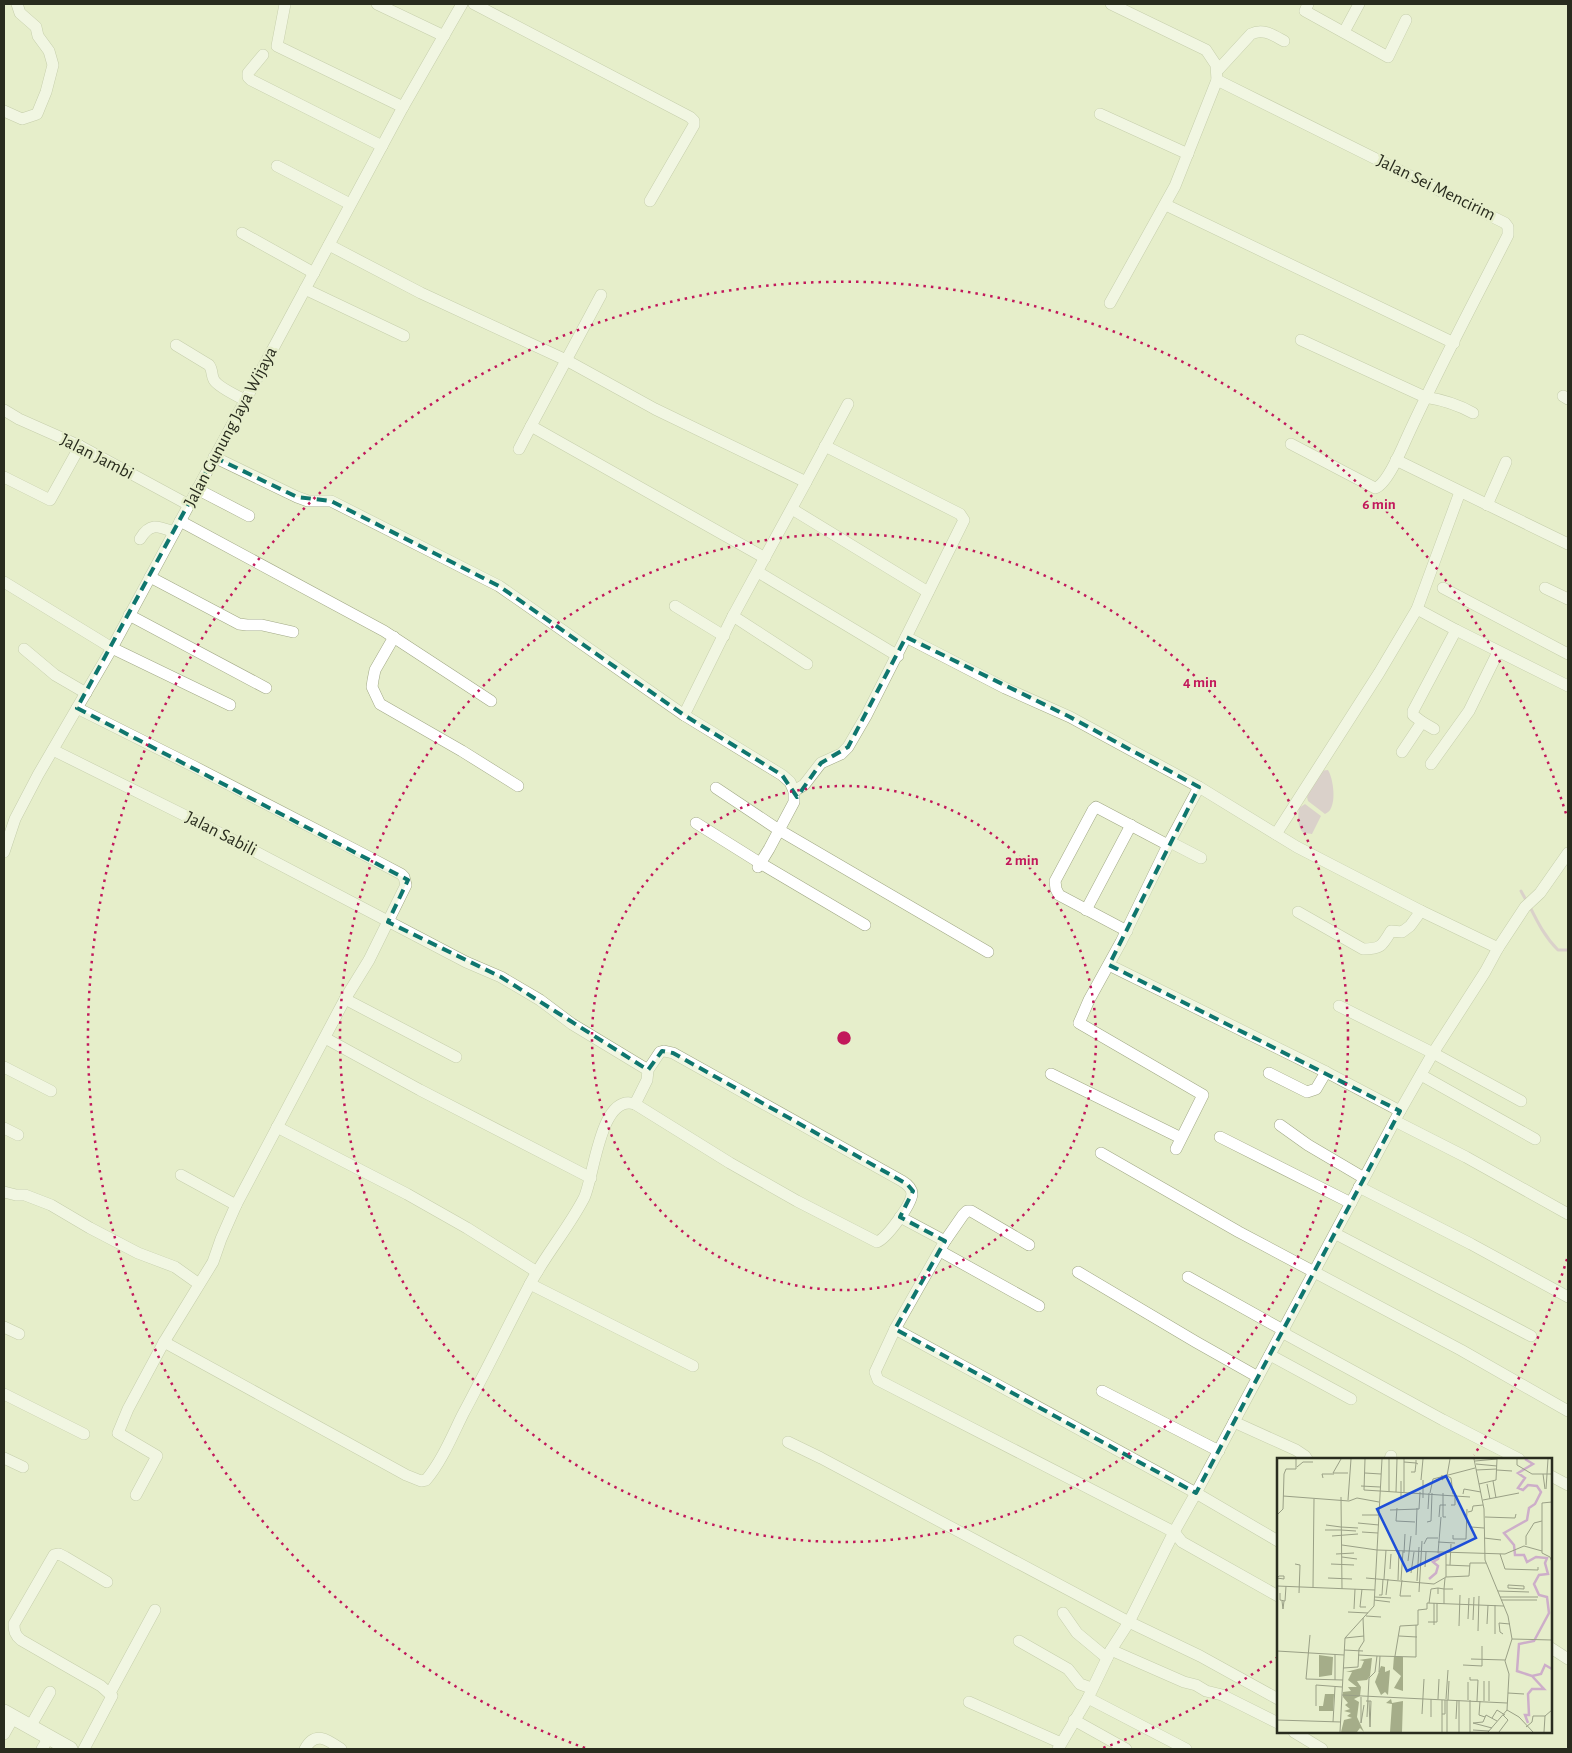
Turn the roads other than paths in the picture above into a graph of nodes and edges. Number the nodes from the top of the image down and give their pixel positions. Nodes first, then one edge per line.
1 (17, 4) edge
2 (285, 4) edge
3 (377, 4) edge
4 (462, 4) edge
5 (474, 4) edge
6 (1111, 4) edge
7 (1308, 4) edge
8 (1359, 4) edge
9 (1406, 20) dead end
10 (1344, 32) junction
11 (444, 36) junction
12 (1284, 40) dead end
13 (263, 55) dead end
14 (1217, 75) junction
15 (403, 107) junction
16 (4, 111) edge
17 (1100, 114) dead end
18 (382, 146) junction
19 (1188, 154) junction
20 (277, 166) dead end
21 (650, 201) dead end
22 (350, 204) junction
23 (1166, 205) junction
24 (242, 233) dead end
25 (329, 245) junction
26 (314, 272) junction
27 (305, 289) junction
28 (601, 295) dead end
29 (1110, 303) dead end
30 (404, 336) dead end
31 (1301, 340) dead end
32 (1454, 343) junction
33 (176, 345) dead end
34 (566, 360) junction
35 (1425, 397) junction
36 (245, 400) junction
37 (848, 404) dead end
38 (4, 410) edge
39 (1473, 413) dead end
40 (531, 426) junction
41 (1291, 444) dead end
42 (80, 446) junction
43 (825, 446) junction
44 (519, 449) dead end
45 (214, 457) junction
46 (1396, 460) junction
47 (1506, 462) dead end
48 (4, 477) edge
49 (806, 482) junction
50 (197, 489) junction
51 (1460, 492) junction
52 (189, 505) junction
53 (1487, 505) junction
54 (792, 509) junction
55 (249, 516) dead end
56 (180, 521) junction
57 (174, 532) junction
58 (140, 539) dead end
59 (1568, 544) edge
60 (765, 558) junction
61 (758, 572) junction
62 (150, 577) junction
63 (4, 582) edge
64 (1443, 588) dead end
65 (1545, 588) dead end
66 (928, 592) junction
67 (1568, 599) edge
68 (675, 606) dead end
69 (1417, 609) junction
70 (129, 615) junction
71 (733, 616) junction
72 (1456, 630) junction
73 (293, 632) dead end
74 (724, 636) junction
75 (394, 637) junction
76 (906, 637) junction
77 (112, 648) junction
78 (24, 649) dead end
79 (1498, 652) junction
80 (1568, 654) edge
81 (898, 656) junction
82 (807, 664) dead end
83 (1568, 686) edge
84 (266, 688) dead end
85 (86, 693) junction
86 (491, 700) dead end
87 (230, 705) dead end
88 (77, 708) junction
89 (684, 715) junction
90 (1422, 722) junction
91 (1434, 729) dead end
92 (54, 750) junction
93 (1402, 752) dead end
94 (1431, 764) dead end
95 (518, 786) dead end
96 (1199, 787) junction
97 (716, 788) dead end
98 (794, 791) junction
99 (4, 814) edge
100 (15, 819) junction
101 (696, 822) dead end
102 (1131, 825) junction
103 (779, 830) junction
104 (1276, 834) junction
105 (1169, 843) junction
106 (4, 852) edge
107 (1568, 853) edge
108 (1201, 858) dead end
109 (759, 865) junction
110 (1086, 910) junction
111 (1421, 911) junction
112 (1298, 912) dead end
113 (388, 922) junction
114 (865, 925) dead end
115 (1126, 931) junction
116 (1498, 948) junction
117 (988, 952) dead end
118 (1109, 965) junction
119 (346, 999) junction
120 (1339, 1006) dead end
121 (325, 1038) junction
122 (1433, 1053) junction
123 (456, 1057) dead end
124 (4, 1067) edge
125 (648, 1070) junction
126 (1326, 1072) junction
127 (1269, 1073) dead end
128 (1051, 1074) dead end
129 (1421, 1075) junction
130 (51, 1091) dead end
131 (1521, 1101) dead end
132 (635, 1104) junction
133 (1398, 1116) junction
134 (1280, 1125) dead end
135 (277, 1127) junction
136 (4, 1128) edge
137 (18, 1135) dead end
138 (1220, 1137) dead end
139 (1181, 1138) junction
140 (1535, 1139) dead end
141 (1176, 1149) dead end
142 (1101, 1152) dead end
143 (181, 1176) dead end
144 (591, 1178) junction
145 (1362, 1183) junction
146 (4, 1192) edge
147 (1351, 1203) junction
148 (236, 1205) junction
149 (1568, 1214) edge
150 (900, 1217) junction
151 (1336, 1234) junction
152 (1029, 1245) dead end
153 (943, 1246) junction
154 (537, 1272) junction
155 (1078, 1272) dead end
156 (1315, 1272) junction
157 (1188, 1277) dead end
158 (199, 1284) junction
159 (530, 1284) junction
160 (1568, 1298) edge
161 (1039, 1306) dead end
162 (4, 1327) edge
163 (895, 1330) junction
164 (1282, 1330) junction
165 (19, 1334) dead end
166 (1530, 1336) dead end
167 (164, 1342) junction
168 (1270, 1355) junction
169 (693, 1366) dead end
170 (1258, 1376) junction
171 (1102, 1391) dead end
172 (4, 1394) edge
173 (1351, 1399) dead end
174 (1568, 1411) edge
175 (1234, 1422) junction
176 (84, 1434) dead end
177 (788, 1442) dead end
178 (1219, 1451) junction
179 (4, 1458) edge
180 (1306, 1458) edge
181 (1517, 1458) edge
182 (23, 1467) dead end
183 (1552, 1477) edge
184 (1568, 1485) edge
185 (1196, 1493) junction
186 (136, 1495) dead end
187 (1174, 1532) junction
188 (1277, 1540) edge
189 (107, 1582) dead end
190 (1277, 1595) edge
191 (155, 1610) dead end
192 (1063, 1613) dead end
193 (1129, 1622) junction
194 (1018, 1641) dead end
195 (1552, 1649) edge
196 (1109, 1654) junction
197 (1568, 1659) edge
198 (50, 1692) dead end
199 (110, 1693) junction
200 (1090, 1693) junction
201 (1277, 1698) edge
202 (968, 1702) dead end
203 (8, 1715) edge
204 (1074, 1720) junction
205 (1277, 1722) edge
206 (30, 1727) junction
207 (1296, 1733) edge
208 (4, 1734) edge
209 (45, 1743) edge
210 (1059, 1746) edge
211 (70, 1749) edge
212 (84, 1749) edge
213 (305, 1749) edge
214 (341, 1749) edge
215 (1126, 1749) edge
216 (1186, 1749) edge
217 (1322, 1749) edge

1 - 16 street
2 - 15 street
3 - 11 street
4 - 11 street, Jalan Gunung Jaya Wijaya
5 - 21 street
6 - 14 street
7 - 10 street
8 - 10 street
9 - 10 street
11 - 15 street, Jalan Gunung Jaya Wijaya
12 - 14 street
13 - 18 street
14 - 19 street
14 - 32 street, Jalan Sei Mencirim
15 - 18 street, Jalan Gunung Jaya Wijaya
17 - 19 street
18 - 22 street, Jalan Gunung Jaya Wijaya
19 - 23 street
20 - 22 street
22 - 25 street, Jalan Gunung Jaya Wijaya
23 - 29 street
23 - 32 street
24 - 26 street
25 - 26 street, Jalan Gunung Jaya Wijaya
25 - 34 street
26 - 27 street, Jalan Gunung Jaya Wijaya
27 - 30 street
27 - 36 street, Jalan Gunung Jaya Wijaya
28 - 34 street
31 - 35 street
32 - 35 street, Jalan Sei Mencirim
33 - 36 street
34 - 40 street
34 - 49 street
35 - 39 street
35 - 46 street, Jalan Sei Mencirim
36 - 45 street, Jalan Gunung Jaya Wijaya
37 - 43 street
38 - 42 street, Jalan Jambi
40 - 44 street
40 - 60 street
41 - 46 street, Jalan Sei Mencirim
42 - 48 street
42 - 52 street, Jalan Jambi
43 - 49 street
43 - 66 street
45 - 50 street, Jalan Gunung Jaya Wijaya
45 - 89 street
46 - 51 street
47 - 53 street
49 - 54 street
50 - 52 street, Jalan Gunung Jaya Wijaya
50 - 55 street
51 - 53 street
51 - 69 street
52 - 56 street, Jalan Gunung Jaya Wijaya
53 - 59 street
54 - 60 street
54 - 66 street
56 - 57 street, Jalan Gunung Jaya Wijaya
56 - 75 street
57 - 58 street
57 - 62 street, Jalan Gunung Jaya Wijaya
60 - 61 street
61 - 71 street
61 - 81 street
62 - 70 street, Jalan Gunung Jaya Wijaya
62 - 73 street
63 - 77 street
64 - 80 street
65 - 67 street
66 - 76 street
68 - 74 street
69 - 72 street
69 - 104 street
70 - 77 street, Jalan Gunung Jaya Wijaya
70 - 84 street
71 - 74 street
71 - 82 street
72 - 79 street
72 - 90 street
74 - 89 street
75 - 86 street
75 - 95 street
76 - 81 street
76 - 96 street
77 - 85 street, Jalan Gunung Jaya Wijaya
77 - 87 street
78 - 85 street
79 - 83 street
79 - 94 street
81 - 98 street
85 - 88 street, Jalan Gunung Jaya Wijaya
88 - 92 street, Jalan Gunung Jaya Wijaya
88 - 113 street
89 - 98 street
90 - 91 street
90 - 93 street
92 - 100 street, Jalan Gunung Jaya Wijaya
92 - 113 street, Jalan Sabili
96 - 104 street
96 - 105 street
97 - 103 street
98 - 103 street
99 - 100 street
100 - 106 street, Jalan Gunung Jaya Wijaya
101 - 109 street
102 - 105 street
102 - 110 street
102 - 110 street
103 - 109 street
103 - 117 street
104 - 111 street
105 - 108 street
105 - 115 street
107 - 116 street
109 - 114 street
110 - 115 street
111 - 112 street
111 - 116 street
113 - 119 street
113 - 125 street, Jalan Sabili
115 - 118 street
116 - 122 street
118 - 126 street
118 - 139 street
119 - 121 street
119 - 123 street
120 - 122 street
121 - 135 street
121 - 144 street
122 - 129 street
122 - 131 street
124 - 130 street
125 - 132 street
125 - 150 street
126 - 127 street
126 - 133 street
128 - 139 street
129 - 133 street
129 - 140 street
132 - 144 street
132 - 150 street
133 - 145 street
133 - 149 street
134 - 145 street
135 - 148 street
135 - 154 street
136 - 137 street
138 - 147 street
139 - 141 street
142 - 156 street
143 - 148 street
144 - 154 street
145 - 147 street
145 - 160 street
146 - 158 street
147 - 151 street
148 - 158 street
150 - 153 street
151 - 156 street
151 - 166 street
152 - 153 street
153 - 161 street
153 - 163 street
154 - 159 street
155 - 170 street
156 - 164 street
156 - 174 street
157 - 164 street
158 - 167 street
159 - 167 street
159 - 169 street
162 - 165 street
163 - 185 street
163 - 187 street
164 - 168 street
164 - 181 street
167 - 186 street
168 - 170 street
168 - 173 street
170 - 175 street
171 - 178 street
172 - 176 street
175 - 178 street
175 - 180 street
177 - 193 street
178 - 185 street
179 - 182 street
183 - 184 street
185 - 187 street
185 - 188 street
187 - 190 street
187 - 193 street
189 - 199 street
191 - 199 street
192 - 196 street
193 - 196 street
193 - 201 street
194 - 200 street
195 - 197 street
196 - 200 street
196 - 205 street
198 - 206 street
199 - 212 street
200 - 204 street
200 - 216 street
202 - 210 street
203 - 206 street
203 - 208 street
204 - 210 street
204 - 215 street
206 - 209 street
207 - 217 street
209 - 211 street
213 - 214 street

